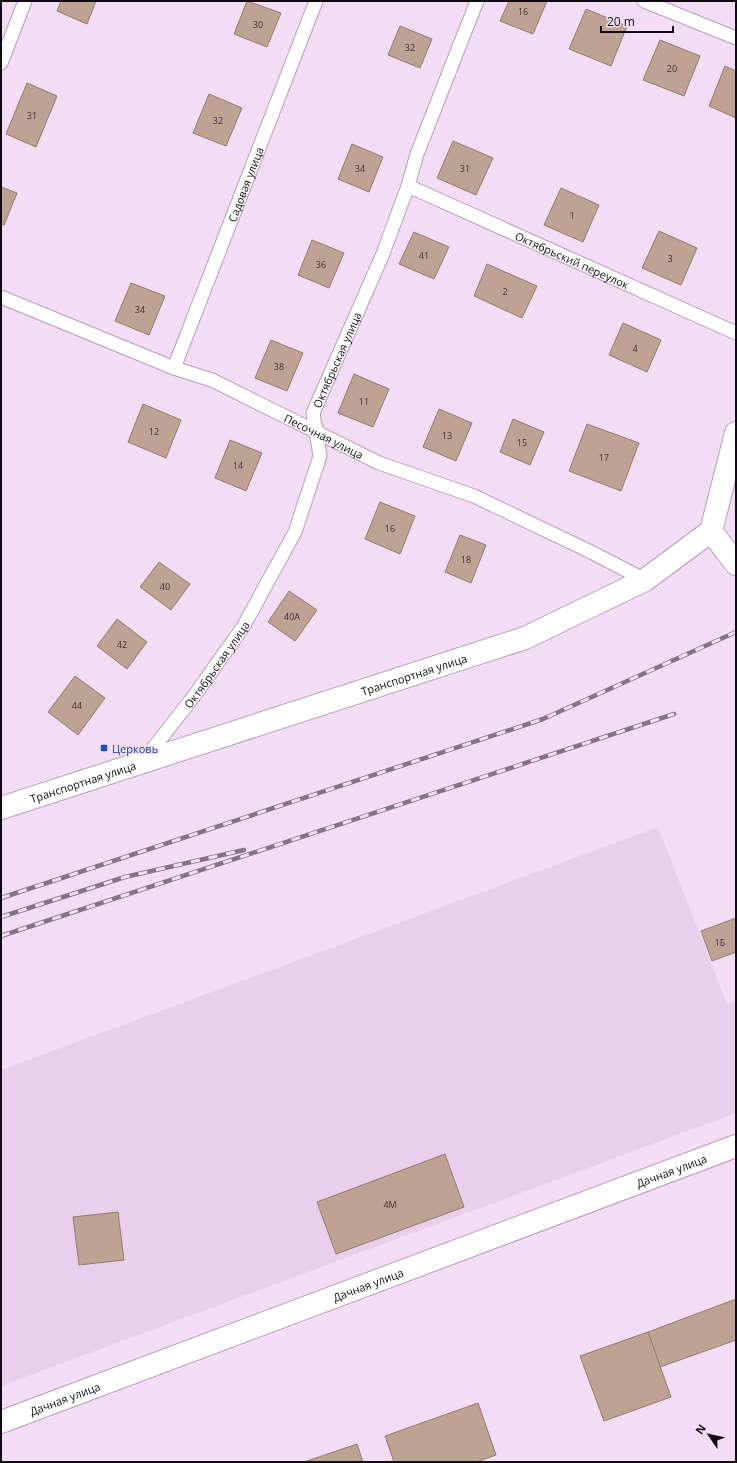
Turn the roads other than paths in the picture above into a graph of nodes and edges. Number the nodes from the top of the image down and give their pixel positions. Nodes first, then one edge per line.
1 (25, 1) edge
2 (316, 1) edge
3 (477, 1) edge
4 (644, 1) edge
5 (736, 38) edge
6 (1, 63) edge
7 (408, 186) junction
8 (1, 297) edge
9 (736, 333) edge
10 (174, 368) junction
11 (315, 430) junction
12 (734, 442) edge
13 (711, 531) junction
14 (736, 564) edge
15 (645, 580) junction
16 (143, 762) junction
17 (1, 808) edge
18 (736, 1146) edge
19 (1, 1422) edge

1 - 6 lane
2 - 10 lane, Садовая улица
3 - 7 lane, Октябрьская улица
4 - 5 lane
7 - 9 lane, Октябрьский переулок
7 - 11 lane, Октябрьская улица
8 - 10 lane, Песочная улица
10 - 11 lane, Песочная улица
11 - 15 lane, Песочная улица
11 - 16 lane, Октябрьская улица
12 - 13 street
13 - 14 street
13 - 15 street, Транспортная улица
15 - 16 street, Транспортная улица
16 - 17 street, Транспортная улица
18 - 19 street, Дачная улица

